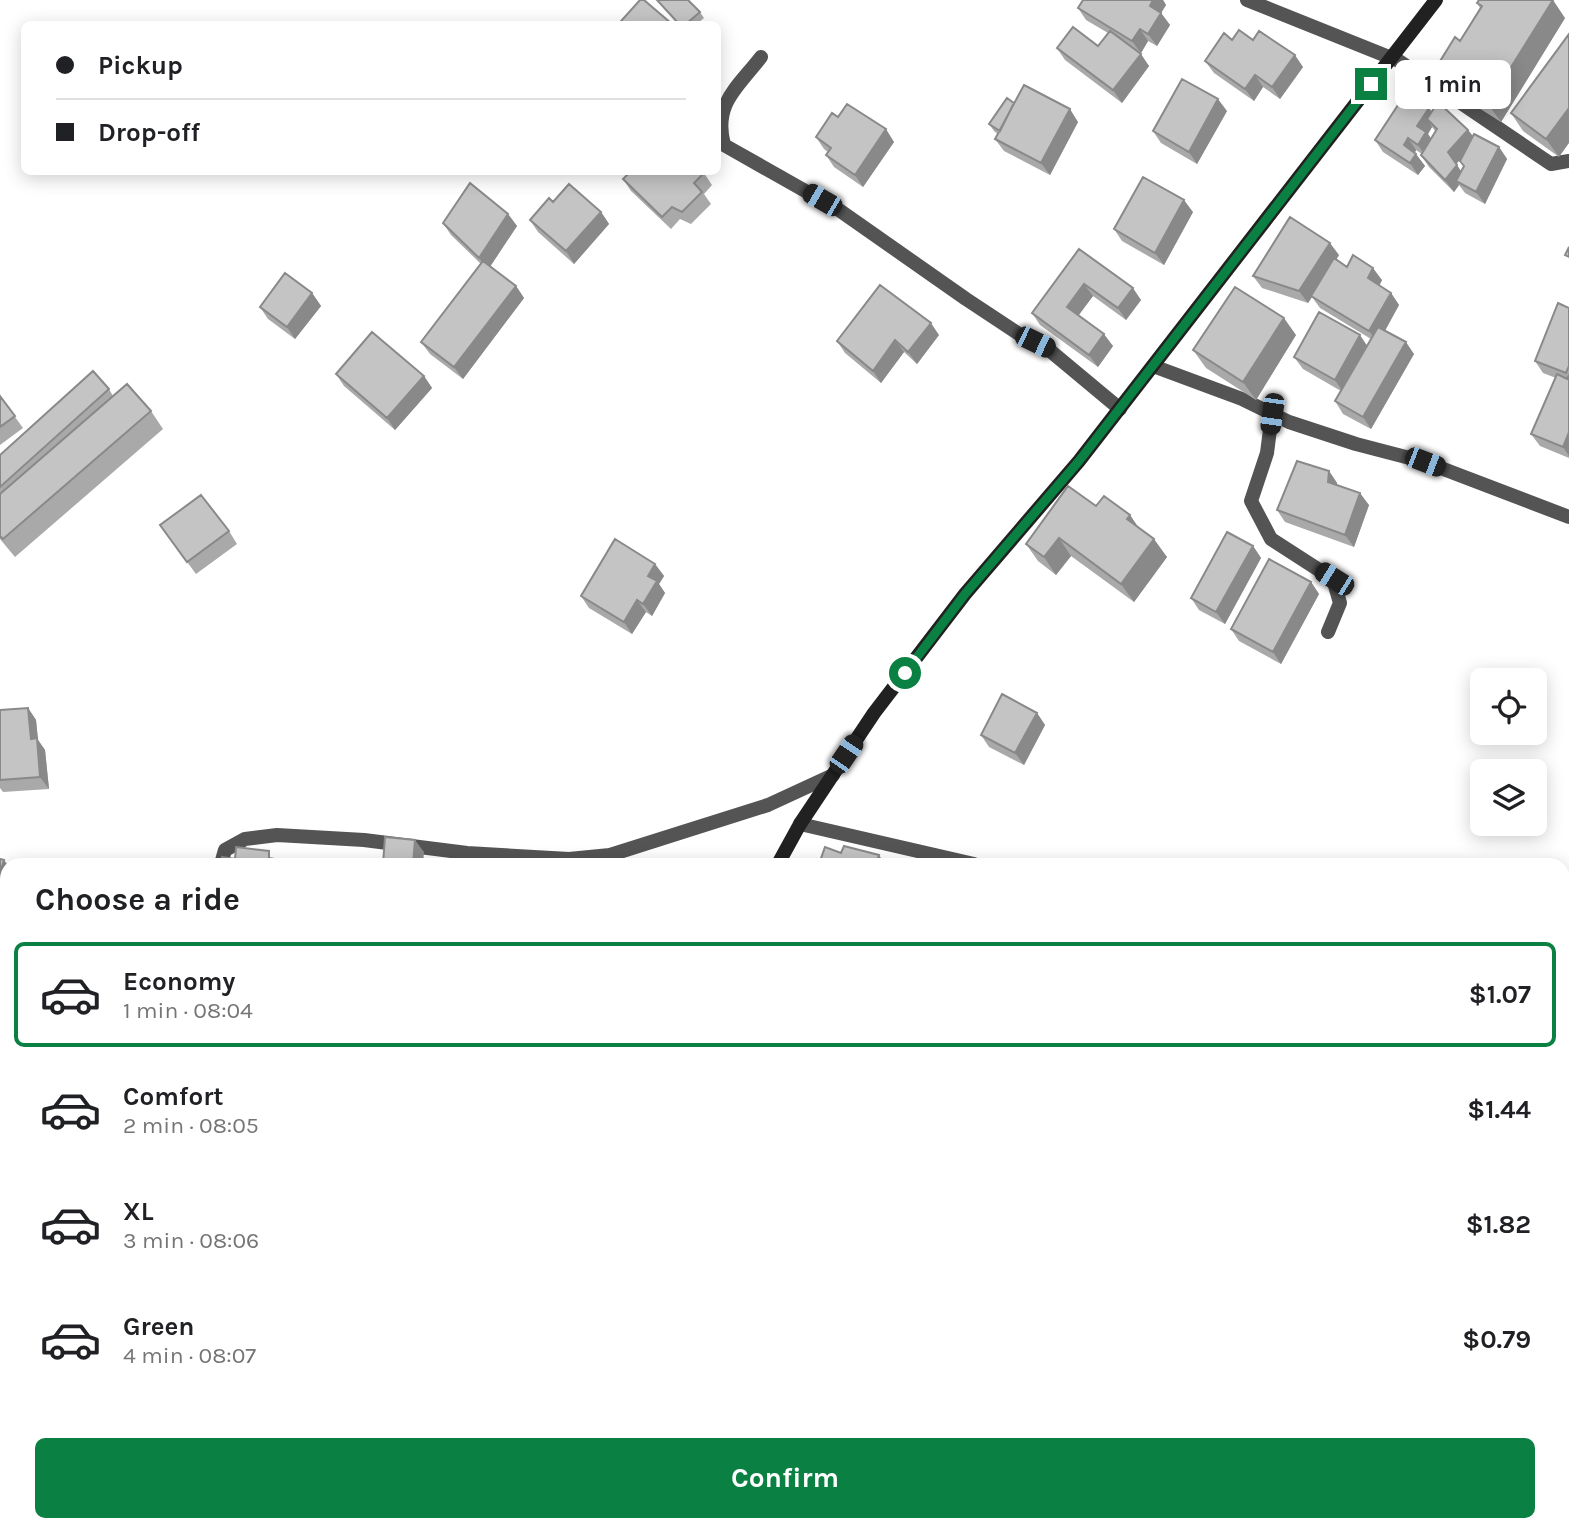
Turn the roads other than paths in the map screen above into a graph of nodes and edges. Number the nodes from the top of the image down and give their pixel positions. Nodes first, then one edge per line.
1 (1247, 0) edge
2 (1436, 0) edge
3 (761, 57) dead end
4 (721, 120) edge
5 (721, 132) edge
6 (1569, 160) edge
7 (1153, 366) junction
8 (1120, 409) junction
9 (1272, 414) junction
10 (1569, 517) edge
11 (1328, 632) dead end
12 (832, 775) junction
13 (800, 824) junction
14 (223, 858) edge
15 (552, 858) edge
16 (579, 858) edge
17 (781, 858) edge
18 (948, 858) edge

1 - 6 street
2 - 7 street
3 - 4 street
5 - 8 street
7 - 8 street
7 - 9 street
8 - 12 street
9 - 10 street
9 - 11 street
12 - 13 street
12 - 16 street
13 - 17 street
13 - 18 street
14 - 15 street

